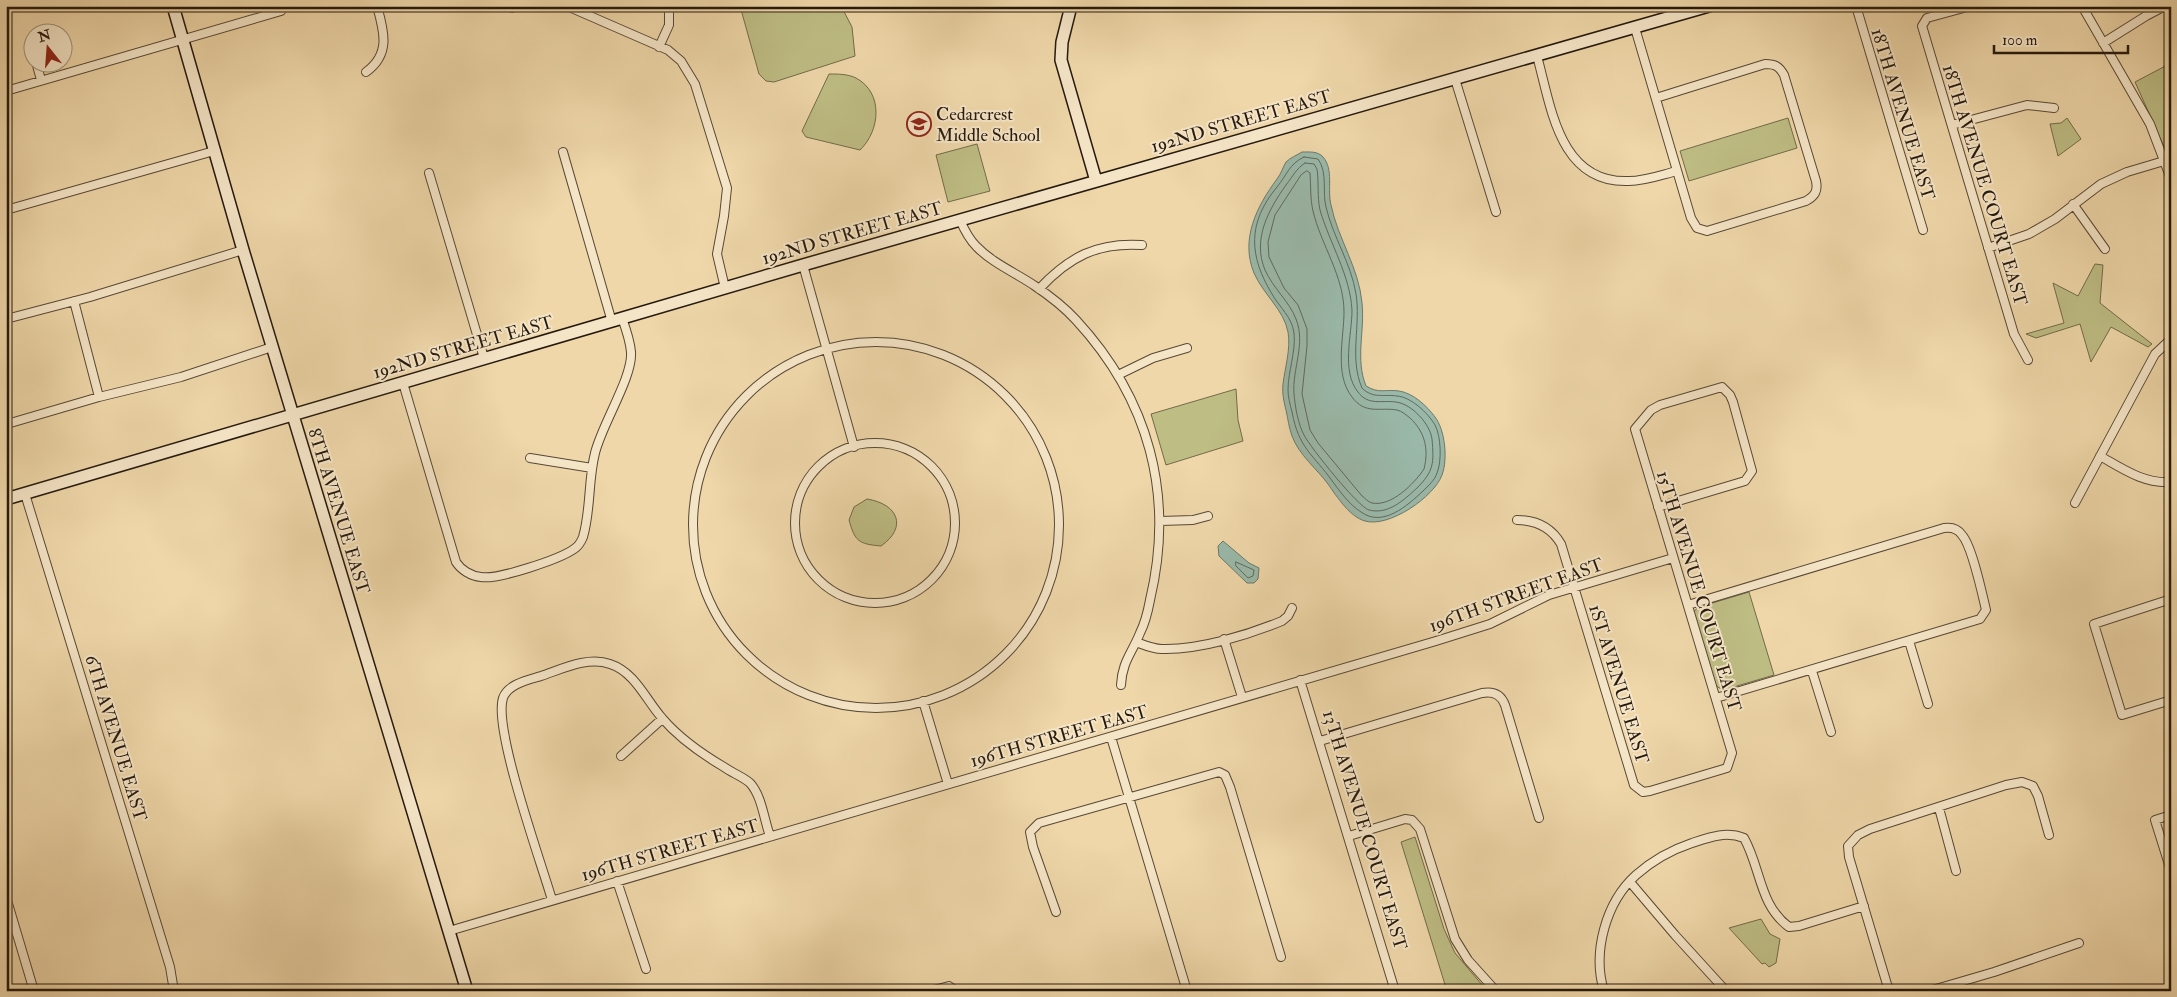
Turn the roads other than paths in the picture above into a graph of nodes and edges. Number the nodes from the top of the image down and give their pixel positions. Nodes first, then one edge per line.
1 (173, 6) edge
2 (376, 6) edge
3 (567, 6) edge
4 (669, 6) edge
5 (1071, 6) edge
6 (1708, 6) edge
7 (1856, 6) edge
8 (1971, 6) edge
9 (2082, 6) edge
10 (2165, 6) edge
11 (281, 11) dead end
12 (1635, 28) junction
13 (183, 41) junction
14 (2103, 43) junction
15 (659, 47) junction
16 (1537, 56) junction
17 (39, 72) edge
18 (366, 72) dead end
19 (1455, 79) junction
20 (42, 80) junction
21 (6, 91) edge
22 (1656, 98) junction
23 (2054, 108) dead end
24 (1952, 125) junction
25 (214, 151) junction
26 (563, 152) dead end
27 (2164, 161) junction
28 (1677, 171) junction
29 (429, 173) dead end
30 (2171, 179) edge
31 (1096, 181) junction
32 (2073, 204) junction
33 (6, 210) edge
34 (1496, 212) dead end
35 (960, 220) junction
36 (1923, 230) dead end
37 (1142, 245) dead end
38 (1988, 248) junction
39 (2105, 249) dead end
40 (243, 250) junction
41 (802, 265) junction
42 (725, 288) junction
43 (1039, 289) junction
44 (74, 301) junction
45 (6, 319) edge
46 (617, 320) junction
47 (2171, 339) edge
48 (272, 347) junction
49 (1187, 348) dead end
50 (826, 349) junction
51 (484, 358) junction
52 (2028, 360) dead end
53 (1118, 375) junction
54 (403, 383) junction
55 (99, 397) junction
56 (292, 416) junction
57 (7, 424) edge
58 (854, 447) junction
59 (2100, 456) junction
60 (530, 458) dead end
61 (592, 468) junction
62 (2171, 482) edge
63 (25, 494) junction
64 (6, 499) edge
65 (2075, 503) dead end
66 (1658, 507) junction
67 (1208, 516) dead end
68 (1160, 520) junction
69 (1516, 520) dead end
70 (1673, 558) junction
71 (1574, 587) junction
72 (2171, 600) edge
73 (1688, 606) junction
74 (1292, 608) dead end
75 (1224, 639) junction
76 (1909, 641) junction
77 (1136, 642) junction
78 (1812, 671) junction
79 (1300, 680) junction
80 (1122, 686) dead end
81 (1242, 697) junction
82 (1716, 698) junction
83 (2171, 700) edge
84 (924, 701) junction
85 (1928, 704) dead end
86 (662, 719) junction
87 (1831, 732) dead end
88 (1110, 737) junction
89 (1320, 741) junction
90 (621, 756) dead end
91 (1730, 764) joint
92 (948, 784) junction
93 (1129, 797) junction
94 (1939, 808) junction
95 (2171, 815) edge
96 (1539, 818) dead end
97 (2049, 835) dead end
98 (770, 836) junction
99 (1349, 836) junction
100 (1956, 871) dead end
101 (2171, 871) edge
102 (617, 881) junction
103 (1630, 882) junction
104 (6, 897) edge
105 (552, 900) junction
106 (1864, 906) junction
107 (1056, 912) dead end
108 (449, 931) junction
109 (2080, 943) dead end
110 (1281, 957) dead end
111 (646, 969) dead end
112 (954, 989) edge
113 (34, 991) edge
114 (174, 991) edge
115 (467, 991) edge
116 (930, 991) edge
117 (1186, 991) edge
118 (1395, 991) edge
119 (1496, 991) edge
120 (1604, 991) edge
121 (1726, 991) edge
122 (1890, 991) edge
123 (1929, 991) edge

1 - 13 street, 8TH AVENUE EAST
2 - 18 street
3 - 15 street
4 - 15 street
5 - 31 street
6 - 12 street, 192ND STREET EAST
7 - 36 street, 18TH AVENUE EAST
8 - 24 street, 18TH AVENUE COURT EAST
9 - 14 street
10 - 14 street
11 - 13 street
12 - 16 street, 192ND STREET EAST
12 - 22 street
13 - 20 street
13 - 25 street, 8TH AVENUE EAST
14 - 27 street
15 - 42 street
16 - 19 street, 192ND STREET EAST
16 - 28 street
17 - 20 street
19 - 31 street, 192ND STREET EAST
19 - 34 street
20 - 21 street
22 - 28 street
22 - 28 street
23 - 24 street
24 - 38 street, 18TH AVENUE COURT EAST
25 - 33 street
25 - 40 street, 8TH AVENUE EAST
26 - 46 street
27 - 30 street
27 - 32 street
29 - 51 street
31 - 35 street, 192ND STREET EAST
32 - 38 street
32 - 39 street
35 - 41 street, 192ND STREET EAST
35 - 43 street
37 - 43 street
38 - 52 street, 18TH AVENUE COURT EAST
40 - 44 street
40 - 48 street, 8TH AVENUE EAST
41 - 42 street, 192ND STREET EAST
41 - 50 street
42 - 46 street, 192ND STREET EAST
43 - 53 street
44 - 45 street
44 - 55 street
46 - 51 street, 192ND STREET EAST
46 - 61 street
47 - 59 street
48 - 55 street
48 - 56 street, 8TH AVENUE EAST
49 - 53 street
50 - 58 street
50 - 84 street
50 - 84 street
51 - 54 street, 192ND STREET EAST
53 - 68 street
54 - 56 street, 192ND STREET EAST
54 - 61 street
55 - 57 street
56 - 63 street, 192ND STREET EAST
56 - 108 street, 8TH AVENUE EAST
58 - 58 street
59 - 62 street
59 - 65 street
60 - 61 street
63 - 64 street, 192ND STREET EAST
63 - 114 street, 6TH AVENUE EAST
66 - 66 street, 15TH AVENUE COURT EAST
66 - 70 street, 15TH AVENUE COURT EAST
67 - 68 street
68 - 77 street
69 - 71 street, 1ST AVENUE EAST
70 - 71 street, 196TH STREET EAST
70 - 73 street, 15TH AVENUE COURT EAST
71 - 79 street, 196TH STREET EAST
71 - 91 street, 1ST AVENUE EAST
72 - 83 street
73 - 76 street
73 - 82 street, 15TH AVENUE COURT EAST
74 - 75 street
75 - 77 street
75 - 81 street
76 - 78 street
76 - 85 street
77 - 80 street
78 - 82 street
78 - 87 street
79 - 81 street, 196TH STREET EAST
79 - 89 street, 13TH AVENUE COURT EAST
81 - 88 street, 196TH STREET EAST
82 - 91 street, 15TH AVENUE COURT EAST
84 - 92 street
86 - 90 street
86 - 98 street
86 - 105 street
88 - 92 street, 196TH STREET EAST
88 - 93 street
89 - 96 street
89 - 99 street, 13TH AVENUE COURT EAST
92 - 98 street, 196TH STREET EAST
93 - 107 street
93 - 110 street
93 - 117 street
94 - 97 street
94 - 100 street
94 - 106 street
95 - 101 street
98 - 102 street, 196TH STREET EAST
99 - 118 street, 13TH AVENUE COURT EAST
99 - 119 street
102 - 105 street, 196TH STREET EAST
102 - 111 street
103 - 106 street
103 - 120 street
103 - 121 street
104 - 113 street
105 - 108 street, 196TH STREET EAST
106 - 122 street
108 - 115 street, 8TH AVENUE EAST
109 - 123 street
112 - 116 street

